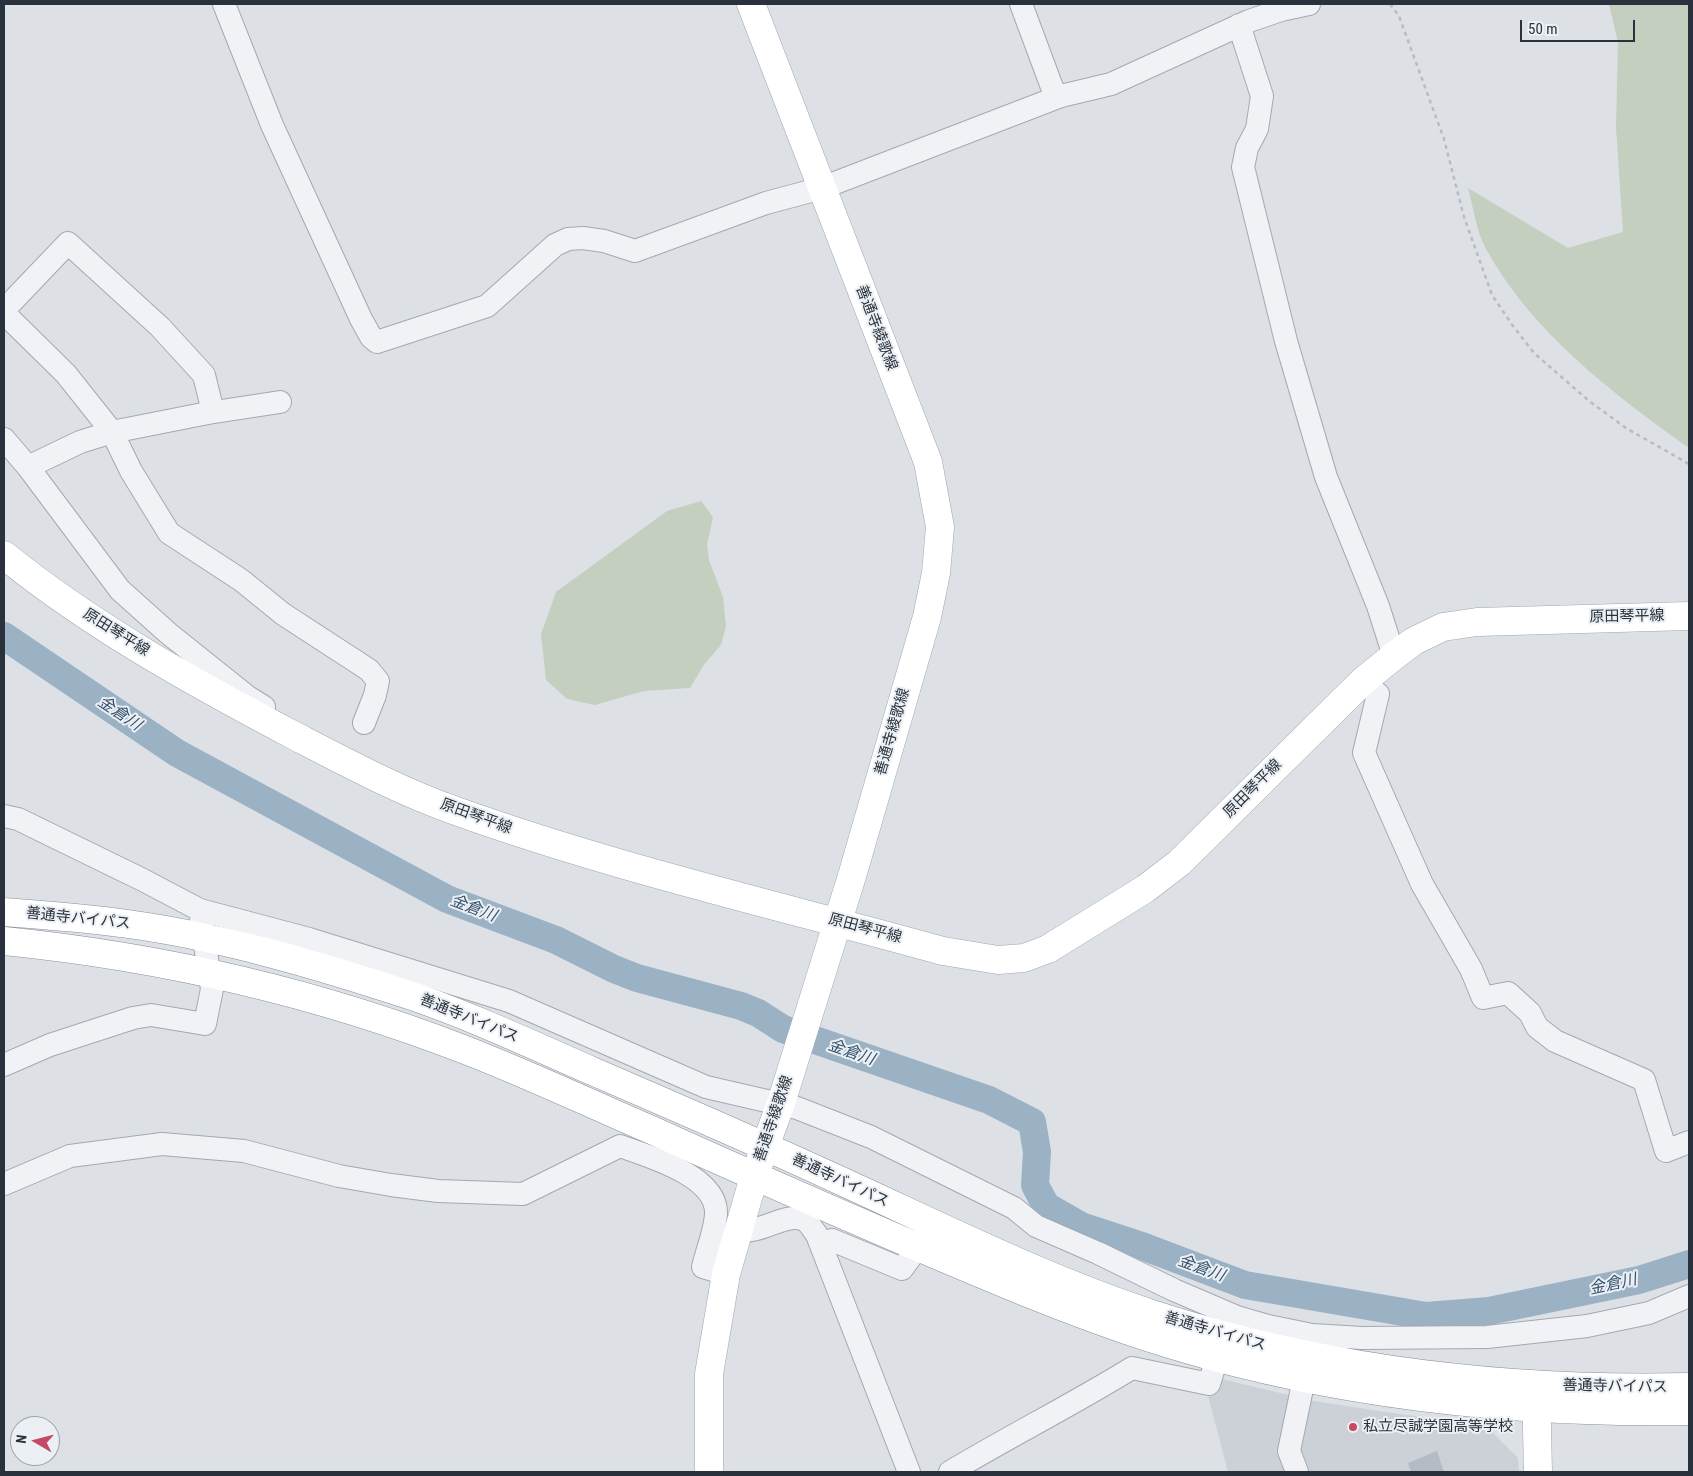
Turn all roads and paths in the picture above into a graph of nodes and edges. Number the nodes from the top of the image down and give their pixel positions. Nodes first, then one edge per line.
1 (224, 4) edge
2 (751, 4) edge
3 (1021, 4) edge
4 (1309, 4) edge
5 (1390, 4) edge
6 (1239, 25) junction
7 (1056, 98) junction
8 (822, 188) junction
9 (4, 311) edge
10 (280, 402) dead end
11 (213, 412) junction
12 (112, 432) junction
13 (4, 439) edge
14 (1689, 464) edge
15 (28, 467) junction
16 (4, 555) edge
17 (1689, 616) edge
18 (1394, 656) junction
19 (1363, 681) junction
20 (364, 723) dead end
21 (300, 738) junction
22 (4, 816) edge
23 (200, 910) junction
24 (4, 912) edge
25 (837, 921) junction
26 (204, 939) junction
27 (4, 941) edge
28 (209, 972) junction
29 (4, 1065) edge
30 (783, 1097) junction
31 (1689, 1142) edge
32 (766, 1147) junction
33 (754, 1177) junction
34 (4, 1184) edge
35 (739, 1230) junction
36 (821, 1245) junction
37 (918, 1247) junction
38 (726, 1274) junction
39 (1689, 1296) edge
40 (1217, 1358) junction
41 (1304, 1379) junction
42 (1689, 1387) edge
43 (1535, 1397) junction
44 (1689, 1411) edge
45 (709, 1472) edge
46 (909, 1472) edge
47 (950, 1472) edge
48 (1297, 1472) edge
49 (1538, 1472) edge

1 - 8 street
2 - 8 main road, 善通寺綾歌線
3 - 7 street
4 - 6 street
5 - 14 path
6 - 7 street
6 - 18 street
7 - 8 street
8 - 25 main road, 善通寺綾歌線
9 - 11 street
9 - 12 street
10 - 11 street
11 - 12 street
12 - 15 street
12 - 20 street
13 - 15 street
15 - 21 street
16 - 21 main road, 原田琴平線
17 - 18 main road, 原田琴平線
18 - 19 main road, 原田琴平線
19 - 25 main road, 原田琴平線
19 - 31 street
21 - 25 main road, 原田琴平線
22 - 23 street
23 - 26 street
23 - 30 street
24 - 26 main road, 善通寺バイパス
25 - 30 main road, 善通寺綾歌線
26 - 28 street
26 - 32 main road, 善通寺バイパス
27 - 28 main road, 善通寺バイパス
28 - 29 street
28 - 33 main road, 善通寺バイパス
30 - 32 main road, 善通寺綾歌線
30 - 39 street
32 - 33 main road, 善通寺綾歌線
32 - 43 main road, 善通寺バイパス
33 - 35 main road, 善通寺綾歌線
33 - 37 main road, 善通寺バイパス
34 - 38 street
35 - 36 street
35 - 38 main road, 善通寺綾歌線
36 - 37 street
36 - 46 street
37 - 40 main road, 善通寺バイパス
38 - 45 main road, 善通寺綾歌線
40 - 41 main road, 善通寺バイパス
40 - 47 street
41 - 43 main road, 善通寺バイパス
41 - 48 street
42 - 43 main road, 善通寺バイパス
43 - 44 main road, 善通寺バイパス
43 - 49 main road

